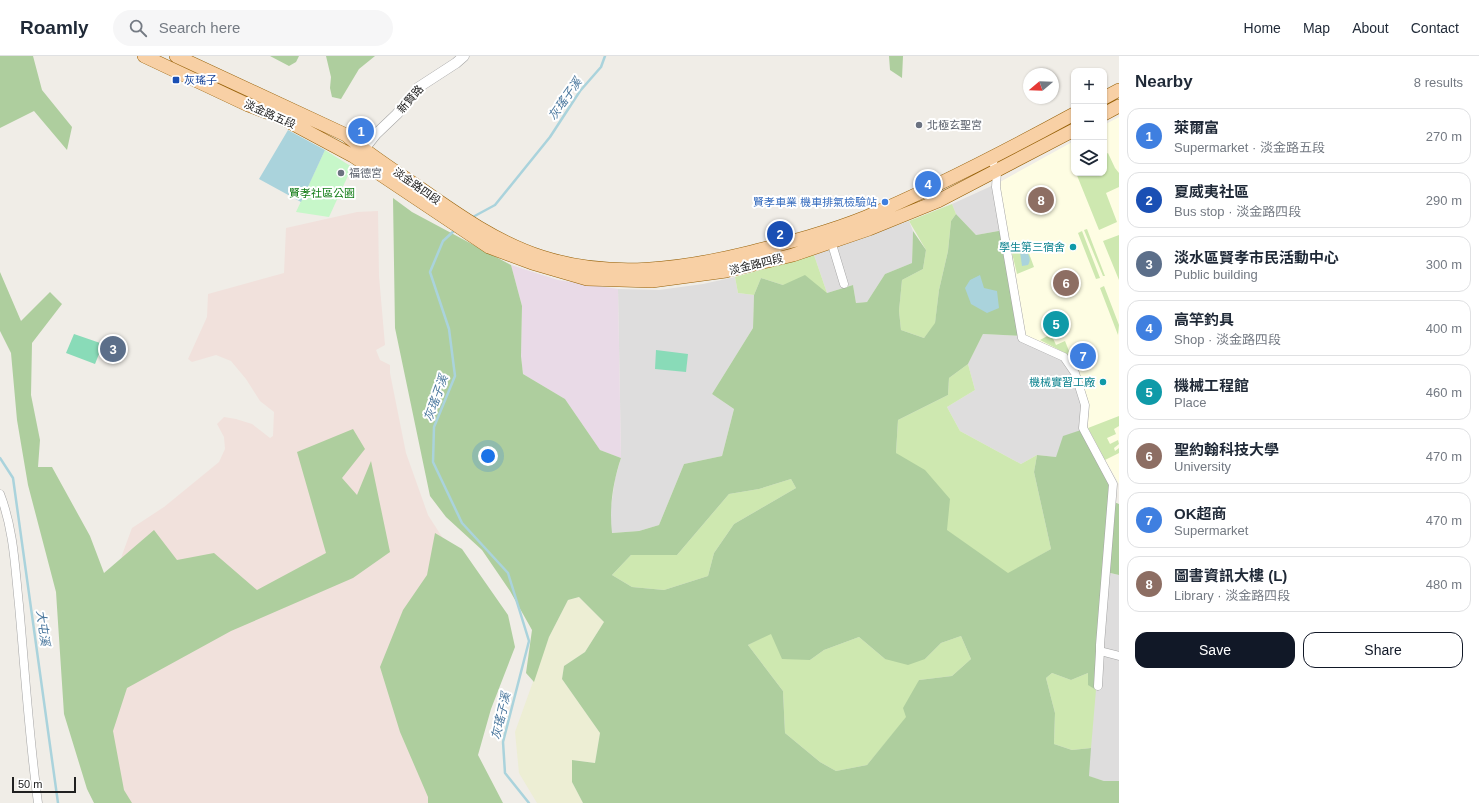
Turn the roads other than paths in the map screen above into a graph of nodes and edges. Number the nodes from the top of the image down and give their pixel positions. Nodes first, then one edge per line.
1 (144, 56) edge
2 (176, 56) edge
3 (464, 56) edge
4 (1119, 90) edge
5 (1107, 96) edge
6 (1119, 106) edge
7 (1107, 112) edge
8 (1071, 116) edge
9 (1071, 131) edge
10 (360, 154) junction
11 (994, 165) junction
12 (390, 182) joint
13 (447, 214) junction
14 (474, 231) junction
15 (831, 241) junction
16 (844, 284) dead end
17 (1116, 486) edge
18 (0, 494) edge
19 (1100, 651) junction
20 (1119, 656) edge
21 (1098, 686) dead end
22 (38, 803) edge

1 - 10 main road, 淡金路五段
2 - 10 main road, 淡金路五段
3 - 10 street, 新賢路
4 - 5 main road
6 - 7 main road
8 - 11 main road, 淡金路四段
9 - 11 main road, 淡金路四段
10 - 12 main road, 淡金路五段
10 - 13 main road, 淡金路四段
11 - 14 main road, 淡金路四段
11 - 15 main road, 淡金路四段
11 - 17 street
12 - 13 main road, 淡金路四段
13 - 14 main road
14 - 15 main road, 淡金路四段
15 - 16 street
17 - 19 street
18 - 22 street
19 - 20 street
19 - 21 street

